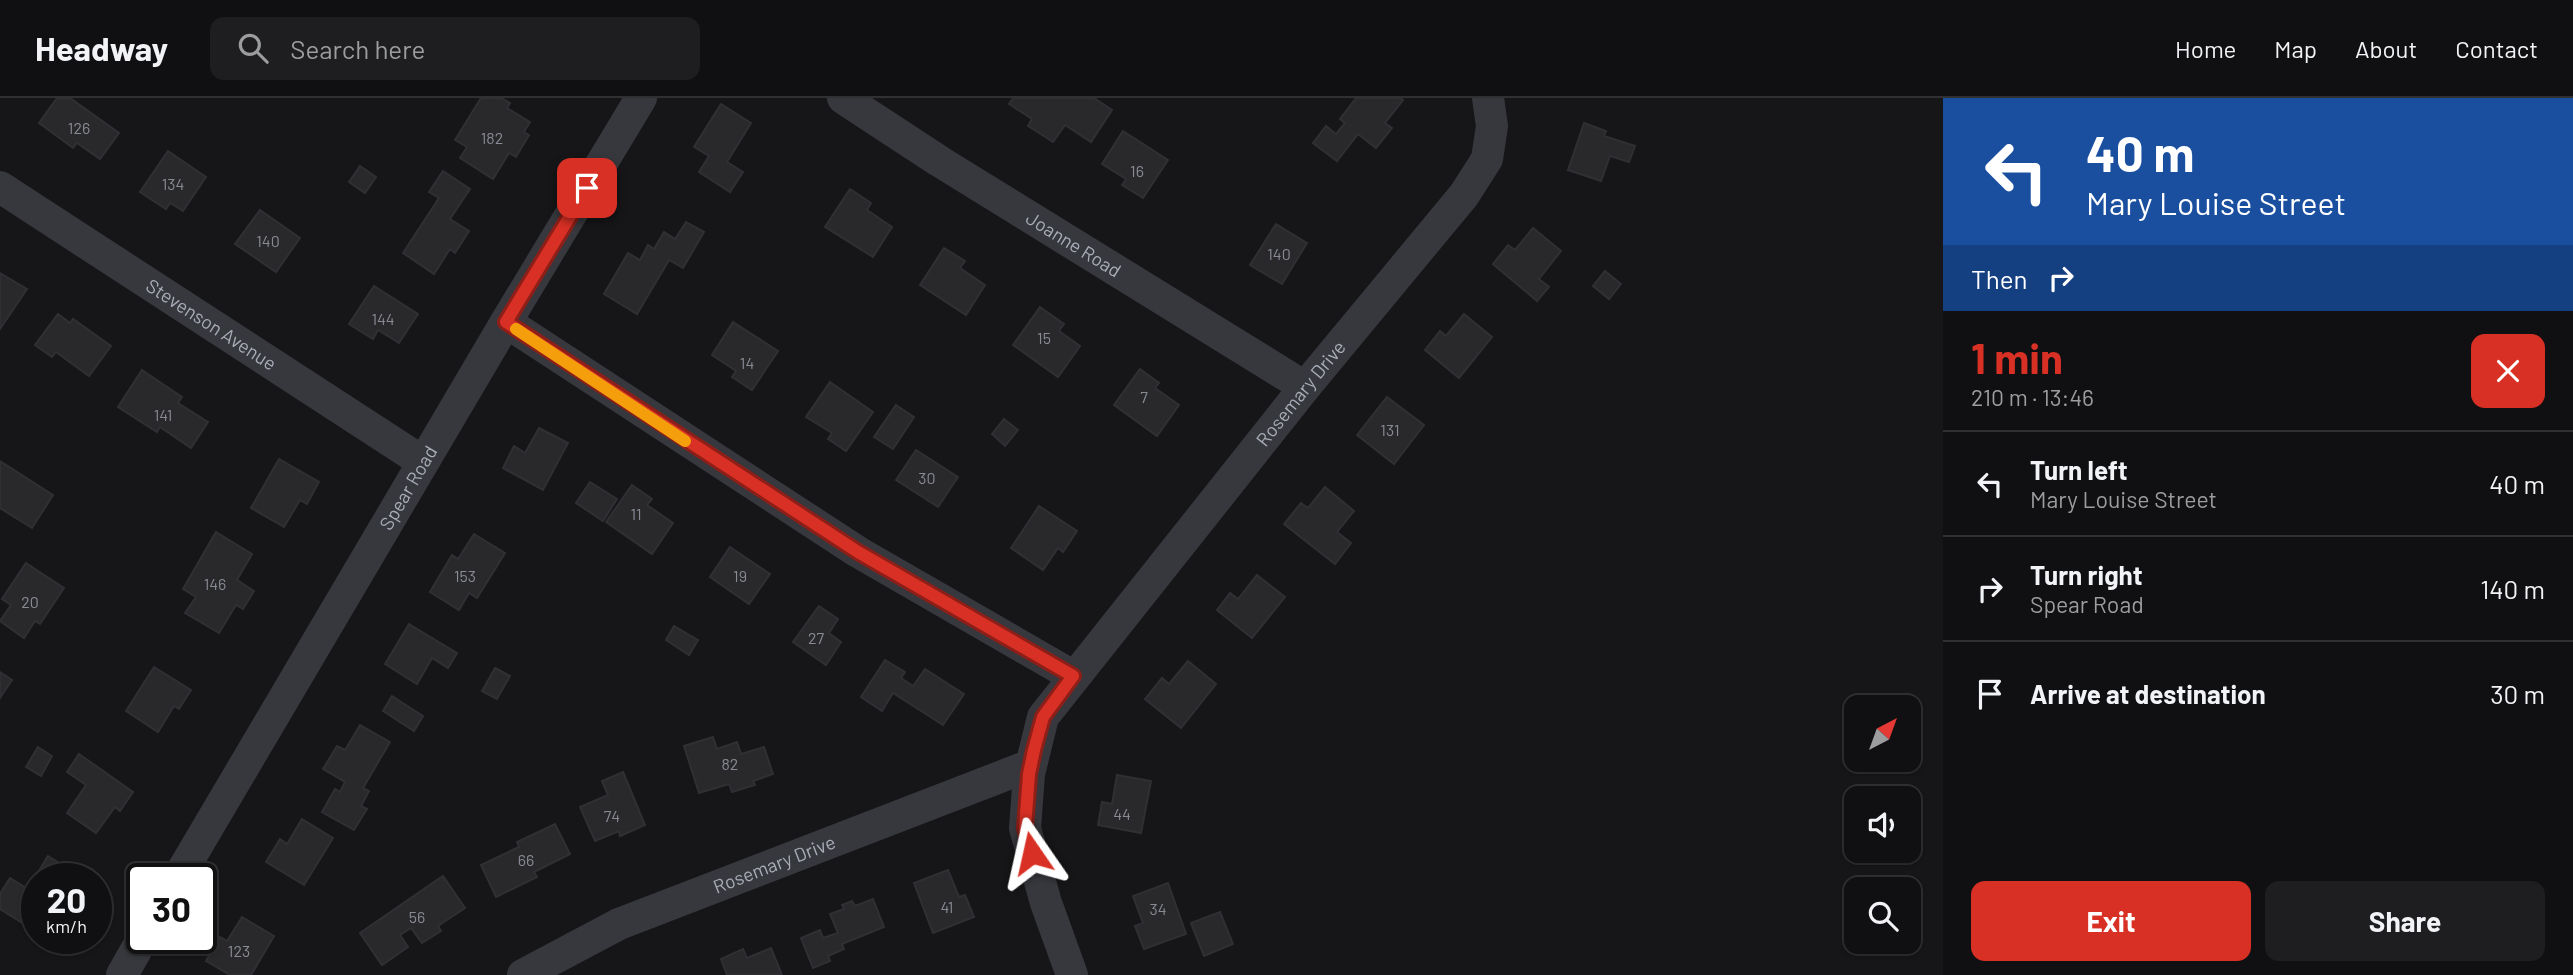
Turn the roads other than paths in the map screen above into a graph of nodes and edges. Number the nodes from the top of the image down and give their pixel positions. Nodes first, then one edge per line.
1 (641, 98) edge
2 (843, 98) edge
3 (1488, 98) edge
4 (0, 187) edge
5 (506, 322) junction
6 (1304, 387) junction
7 (423, 462) junction
8 (1073, 676) junction
9 (1031, 765) junction
10 (187, 863) edge
11 (134, 954) edge
12 (122, 975) edge
13 (523, 975) edge
14 (1072, 975) edge

1 - 5 street, Spear Road
2 - 6 street, Joanne Road
3 - 6 street, Rosemary Drive
4 - 7 street, Stevenson Avenue
5 - 7 street, Spear Road
5 - 8 street
6 - 8 street, Rosemary Drive
7 - 10 street, Spear Road
8 - 9 street, Rosemary Drive
9 - 13 street, Rosemary Drive
9 - 14 street, Rosemary Drive
11 - 12 street

